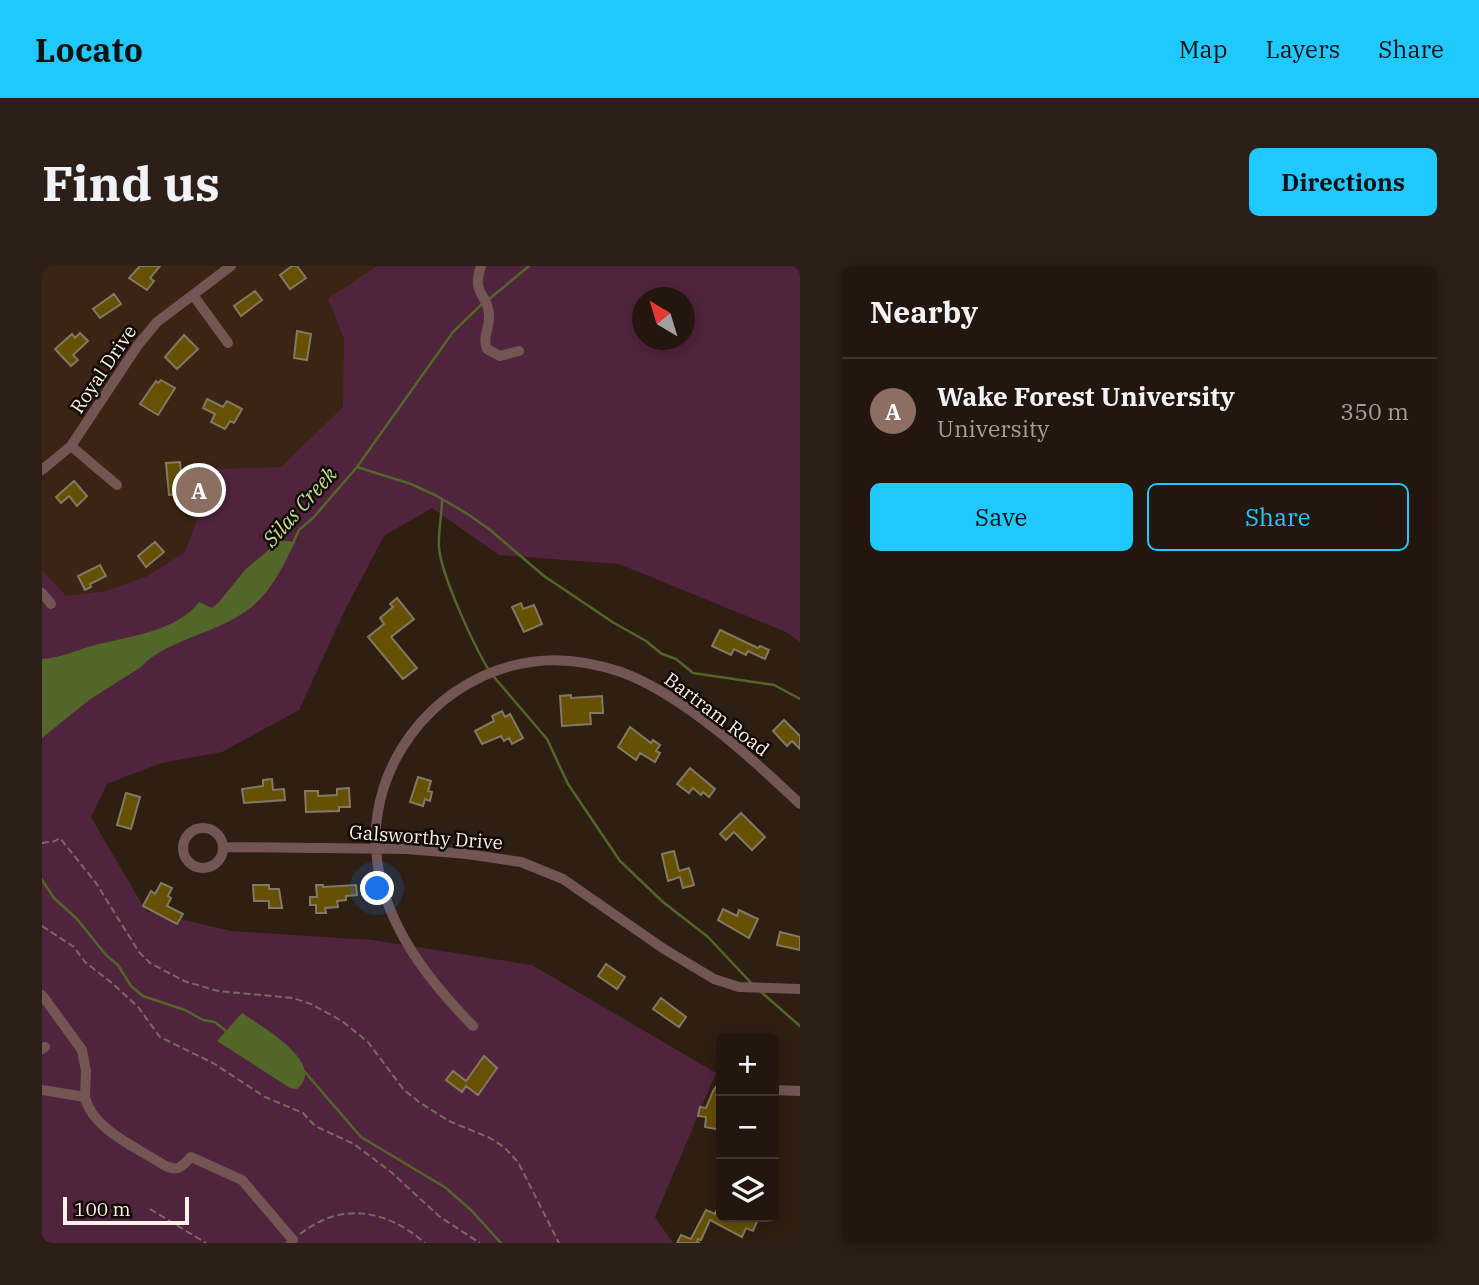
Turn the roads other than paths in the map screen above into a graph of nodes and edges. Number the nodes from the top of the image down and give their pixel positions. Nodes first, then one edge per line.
1 (231, 266) edge
2 (481, 266) edge
3 (193, 295) junction
4 (228, 343) dead end
5 (519, 351) dead end
6 (71, 446) junction
7 (42, 470) edge
8 (117, 485) dead end
9 (42, 593) edge
10 (51, 604) dead end
11 (800, 804) edge
12 (224, 847) junction
13 (376, 849) junction
14 (800, 989) edge
15 (42, 995) edge
16 (473, 1026) dead end
17 (42, 1090) edge
18 (779, 1090) edge
19 (800, 1091) edge
20 (85, 1097) junction
21 (292, 1242) edge

1 - 3 street, Royal Drive
2 - 5 street
3 - 4 street
3 - 6 street, Royal Drive
6 - 7 street, Royal Drive
6 - 8 street
9 - 10 street
11 - 13 street, Bartram Road
12 - 12 street
12 - 13 street, Galsworthy Drive
13 - 14 street, Galsworthy Drive
13 - 16 street, Bartram Road
15 - 20 street
17 - 20 street
18 - 19 street
20 - 21 street

